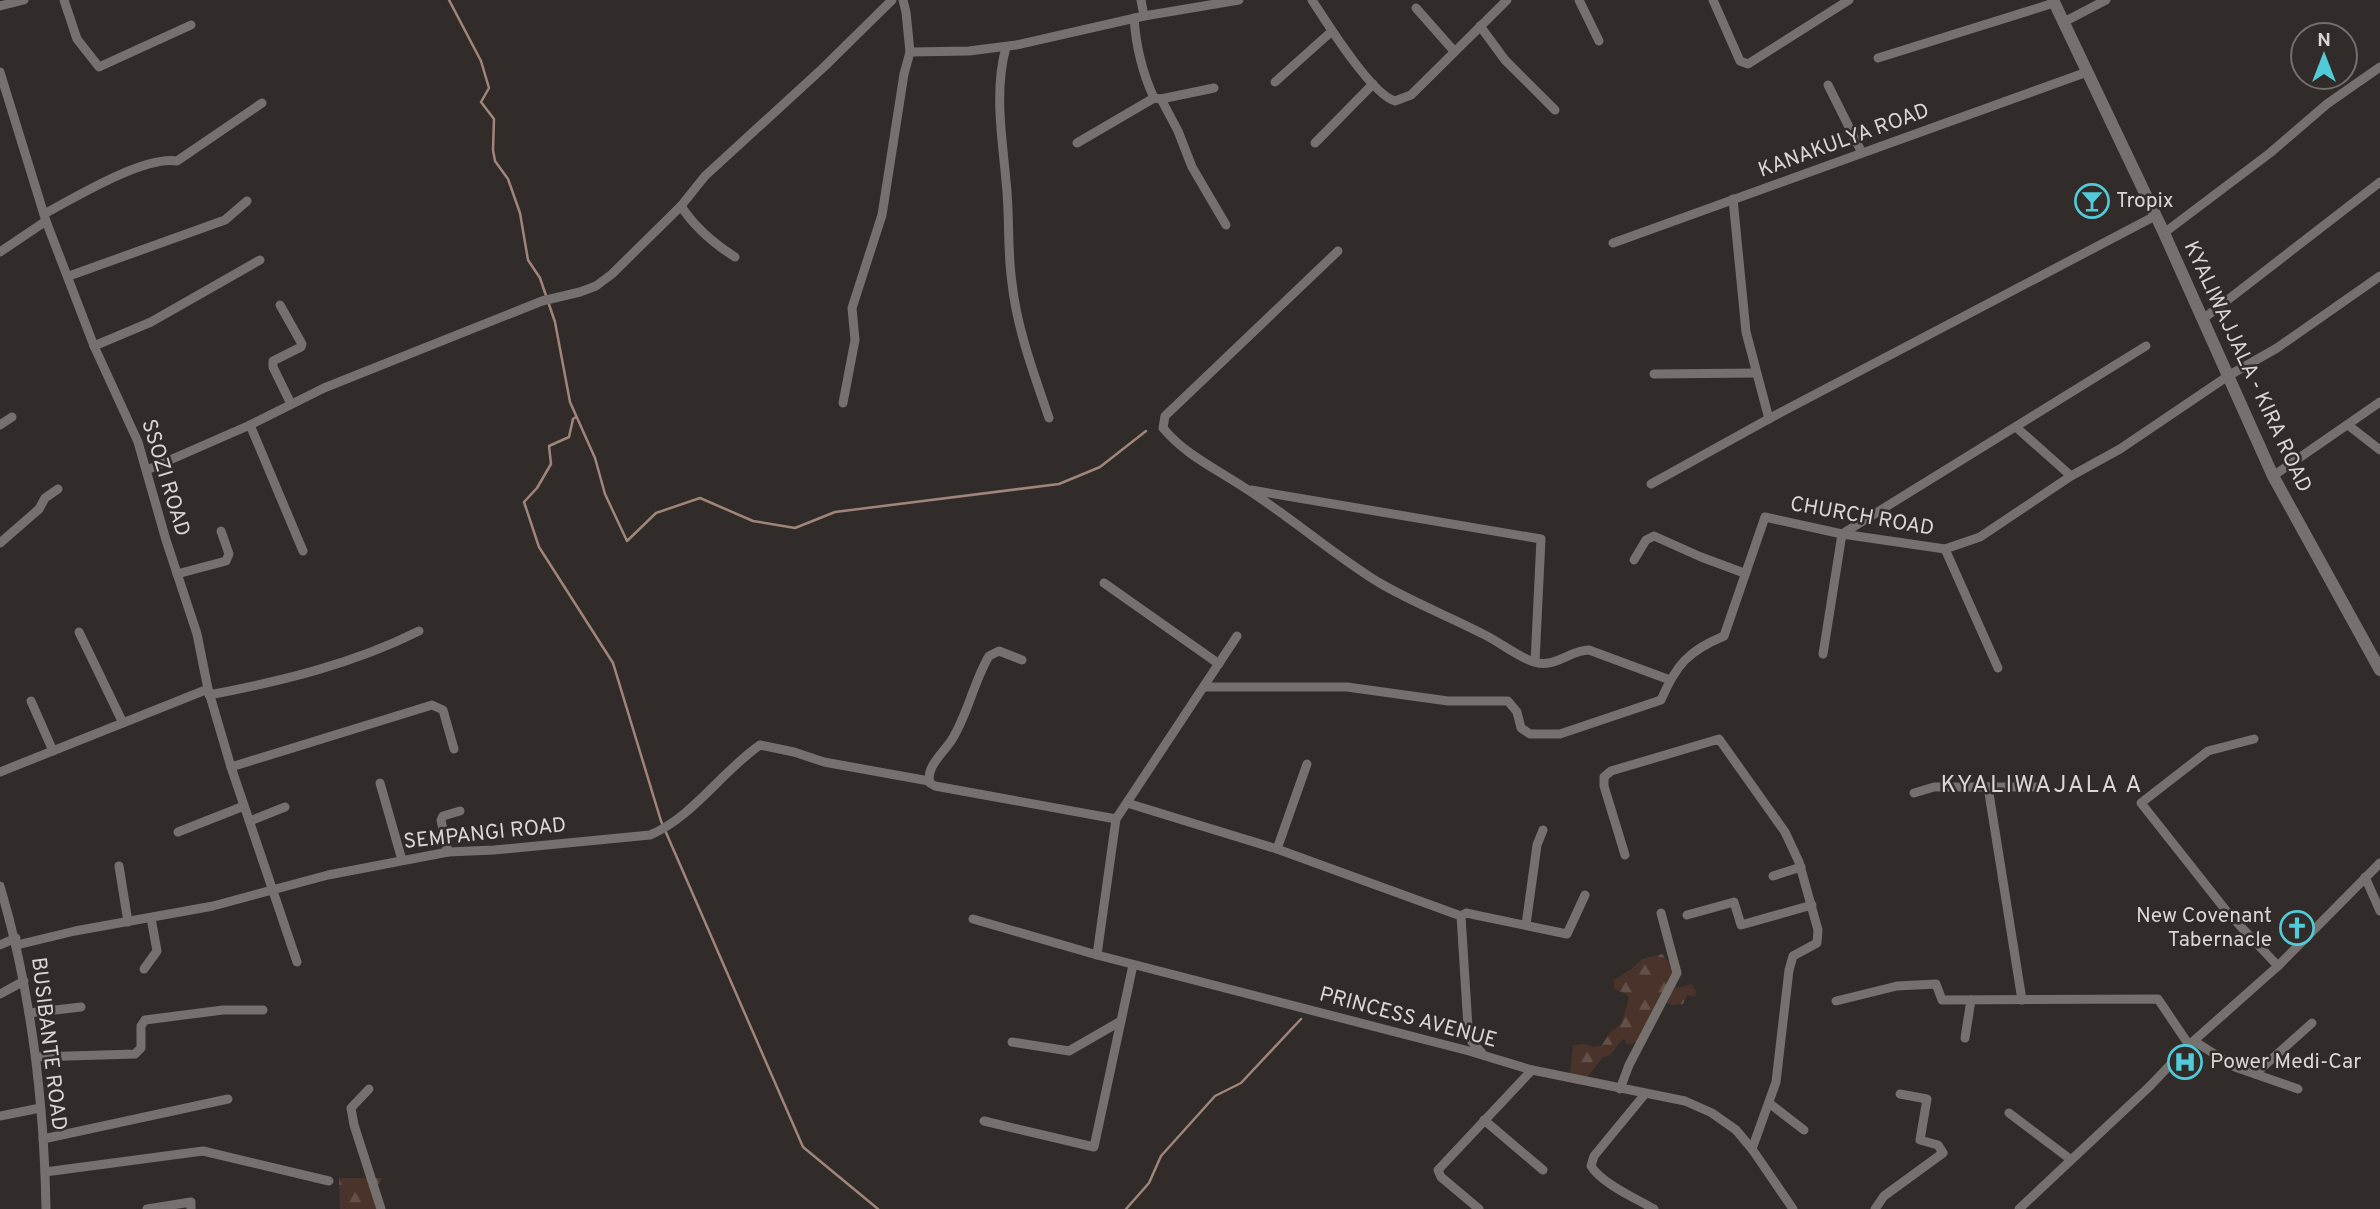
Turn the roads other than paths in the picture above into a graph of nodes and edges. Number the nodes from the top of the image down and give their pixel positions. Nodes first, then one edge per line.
1 (24, 0) edge
2 (64, 0) edge
3 (892, 0) edge
4 (903, 0) edge
5 (1141, 0) edge
6 (1239, 0) edge
7 (1312, 0) edge
8 (1507, 0) edge
9 (1579, 0) edge
10 (1713, 0) edge
11 (1849, 0) edge
12 (2106, 0) edge
13 (2053, 1) edge
14 (0, 6) edge
15 (1416, 8) dead end
16 (1139, 17) junction
17 (2064, 22) junction
18 (191, 25) dead end
19 (1480, 26) junction
20 (1332, 31) junction
21 (1599, 41) dead end
22 (1006, 47) junction
23 (1454, 51) junction
24 (910, 52) junction
25 (1878, 58) dead end
26 (2380, 67) edge
27 (0, 72) edge
28 (2087, 72) junction
29 (1275, 82) dead end
30 (1373, 84) junction
31 (1828, 85) dead end
32 (1214, 88) dead end
33 (1158, 98) junction
34 (262, 103) dead end
35 (1555, 110) dead end
36 (1077, 143) dead end
37 (1315, 143) dead end
38 (1862, 153) junction
39 (2380, 182) edge
40 (1733, 199) junction
41 (247, 201) dead end
42 (681, 206) junction
43 (2155, 216) junction
44 (45, 217) junction
45 (1226, 225) dead end
46 (2164, 233) junction
47 (1613, 243) dead end
48 (1338, 251) dead end
49 (0, 252) edge
50 (735, 257) dead end
51 (260, 260) dead end
52 (69, 276) junction
53 (2380, 276) edge
54 (280, 305) dead end
55 (2203, 319) junction
56 (94, 346) junction
57 (2146, 346) dead end
58 (1756, 373) junction
59 (1654, 374) dead end
60 (2228, 376) junction
61 (2380, 402) edge
62 (844, 403) dead end
63 (291, 404) junction
64 (12, 417) dead end
65 (1049, 418) dead end
66 (1769, 419) junction
67 (0, 425) edge
68 (250, 425) junction
69 (2348, 425) junction
70 (2017, 428) junction
71 (2380, 450) edge
72 (147, 470) junction
73 (2273, 476) junction
74 (2071, 477) junction
75 (1651, 484) dead end
76 (58, 489) dead end
77 (1248, 489) junction
78 (221, 531) dead end
79 (1842, 534) junction
80 (0, 543) edge
81 (1945, 549) junction
82 (303, 551) dead end
83 (1634, 559) dead end
84 (1744, 573) junction
85 (177, 574) junction
86 (1104, 583) dead end
87 (419, 631) dead end
88 (79, 632) dead end
89 (1237, 636) dead end
90 (1823, 654) dead end
91 (1022, 660) dead end
92 (1535, 662) junction
93 (1219, 664) junction
94 (1998, 668) dead end
95 (2380, 670) edge
96 (1670, 680) junction
97 (1204, 687) junction
98 (209, 692) junction
99 (32, 701) dead end
100 (123, 723) junction
101 (2254, 739) dead end
102 (454, 749) dead end
103 (53, 751) junction
104 (1307, 764) dead end
105 (231, 767) junction
106 (0, 772) edge
107 (929, 781) junction
108 (380, 783) dead end
109 (1988, 787) junction
110 (2038, 787) dead end
111 (1914, 793) dead end
112 (1127, 803) junction
113 (244, 806) junction
114 (285, 807) dead end
115 (460, 811) dead end
116 (1116, 819) junction
117 (250, 821) junction
118 (1543, 830) dead end
119 (178, 832) dead end
120 (1277, 849) junction
121 (448, 852) junction
122 (1625, 855) dead end
123 (402, 860) junction
124 (2380, 863) edge
125 (119, 866) dead end
126 (1801, 867) junction
127 (1773, 876) dead end
128 (2364, 877) junction
129 (0, 886) edge
130 (274, 891) junction
131 (1585, 895) dead end
132 (1812, 905) junction
133 (2380, 911) edge
134 (1661, 913) dead end
135 (1687, 915) dead end
136 (1461, 916) junction
137 (151, 918) junction
138 (973, 919) dead end
139 (128, 922) junction
140 (1526, 925) junction
141 (16, 942) junction
142 (0, 945) edge
143 (1097, 955) junction
144 (297, 961) dead end
145 (1133, 965) junction
146 (2278, 966) junction
147 (144, 969) dead end
148 (24, 981) junction
149 (0, 994) edge
150 (1971, 1000) junction
151 (2022, 1000) junction
152 (1836, 1001) dead end
153 (81, 1007) dead end
154 (262, 1010) dead end
155 (29, 1013) junction
156 (1121, 1021) junction
157 (2312, 1023) dead end
158 (1965, 1038) dead end
159 (1012, 1042) dead end
160 (2192, 1043) junction
161 (1484, 1055) junction
162 (36, 1057) junction
163 (1532, 1070) junction
164 (2255, 1074) junction
165 (1620, 1088) junction
166 (369, 1089) dead end
167 (2298, 1089) dead end
168 (1645, 1094) junction
169 (1900, 1094) dead end
170 (228, 1099) dead end
171 (1769, 1103) junction
172 (40, 1108) junction
173 (2009, 1113) dead end
174 (0, 1115) edge
175 (1484, 1120) junction
176 (984, 1121) dead end
177 (1804, 1130) dead end
178 (43, 1139) junction
179 (1752, 1149) junction
180 (2070, 1159) junction
181 (1543, 1170) dead end
182 (45, 1172) junction
183 (329, 1181) dead end
184 (1789, 1207) edge
185 (46, 1209) edge
186 (147, 1209) edge
187 (191, 1209) edge
188 (381, 1209) edge
189 (1479, 1209) edge
190 (1654, 1209) edge
191 (1875, 1209) edge
192 (2019, 1209) edge

1 - 14 street
2 - 18 street
3 - 42 street
4 - 24 street
5 - 16 street
6 - 16 street
7 - 20 street
8 - 19 street
9 - 21 street
10 - 11 street
12 - 17 street
13 - 17 street, KYALIWAJJALA - KIRA ROAD
13 - 25 street
15 - 23 street
16 - 22 street
16 - 33 street
17 - 28 street, KYALIWAJJALA - KIRA ROAD
19 - 23 street
19 - 35 street
20 - 29 street
20 - 30 street
22 - 24 street
22 - 65 street
23 - 30 street
24 - 62 street
26 - 46 street
27 - 44 street, SSOZI ROAD
28 - 38 street, KANAKULYA ROAD
28 - 43 street, KYALIWAJJALA - KIRA ROAD
30 - 37 street
31 - 38 street
32 - 33 street
33 - 36 street
33 - 45 street
34 - 44 street
38 - 40 street, KANAKULYA ROAD
39 - 55 street
40 - 47 street, KANAKULYA ROAD
40 - 58 street
41 - 52 street
42 - 50 street
42 - 63 street
43 - 46 street, KYALIWAJJALA - KIRA ROAD
43 - 66 street
44 - 49 street
44 - 52 street, SSOZI ROAD
46 - 55 street, KYALIWAJJALA - KIRA ROAD
48 - 77 street
51 - 56 street
52 - 56 street, SSOZI ROAD
53 - 60 street, CHURCH ROAD
54 - 63 street
55 - 60 street, KYALIWAJJALA - KIRA ROAD
56 - 72 street, SSOZI ROAD
57 - 70 street
58 - 59 street
58 - 66 street
60 - 73 street, KYALIWAJJALA - KIRA ROAD
60 - 74 street, CHURCH ROAD
61 - 69 street
63 - 68 street
64 - 67 street
66 - 75 street
68 - 72 street
68 - 82 street
69 - 71 street
69 - 73 street
70 - 74 street
70 - 79 street
72 - 85 street, SSOZI ROAD
73 - 95 street, KYALIWAJJALA - KIRA ROAD
74 - 81 street, CHURCH ROAD
76 - 80 street
77 - 92 street
77 - 92 street
78 - 85 street
79 - 81 street, CHURCH ROAD
79 - 84 street, CHURCH ROAD
79 - 90 street
81 - 94 street
83 - 84 street
84 - 96 street, CHURCH ROAD
85 - 98 street, SSOZI ROAD
86 - 93 street
87 - 98 street
88 - 100 street
89 - 93 street
91 - 107 street
92 - 96 street
93 - 97 street
96 - 97 street, CHURCH ROAD
97 - 112 street
98 - 100 street
98 - 105 street, SSOZI ROAD
99 - 103 street
100 - 103 street
101 - 146 street
102 - 105 street
103 - 106 street
104 - 120 street
105 - 113 street, SSOZI ROAD
107 - 116 street
107 - 121 street, SEMPANGI ROAD
108 - 123 street
109 - 110 street
109 - 111 street
109 - 151 street
112 - 116 street
112 - 120 street
113 - 117 street, SSOZI ROAD
113 - 119 street
114 - 117 street
115 - 121 street
116 - 143 street
117 - 130 street, SSOZI ROAD
118 - 140 street
120 - 136 street
121 - 123 street, SEMPANGI ROAD
122 - 126 street
123 - 130 street, SEMPANGI ROAD
124 - 128 street
125 - 139 street
126 - 127 street
126 - 132 street
128 - 133 street
128 - 146 street
129 - 141 street, BUSIBANTE ROAD
130 - 137 street, SEMPANGI ROAD
130 - 144 street, SSOZI ROAD
131 - 140 street
132 - 135 street
132 - 171 street
134 - 165 street
136 - 140 street
136 - 161 street
137 - 139 street, SEMPANGI ROAD
137 - 147 street
138 - 143 street, PRINCESS AVENUE
139 - 141 street, SEMPANGI ROAD
141 - 142 street, SEMPANGI ROAD
141 - 148 street, BUSIBANTE ROAD
143 - 145 street, PRINCESS AVENUE
145 - 156 street
145 - 161 street, PRINCESS AVENUE
146 - 160 street
148 - 149 street
148 - 155 street, BUSIBANTE ROAD
150 - 151 street
150 - 152 street
150 - 158 street
151 - 160 street
153 - 155 street
154 - 162 street
155 - 162 street, BUSIBANTE ROAD
156 - 159 street
156 - 176 street
157 - 164 street
160 - 164 street
160 - 180 street
161 - 163 street, PRINCESS AVENUE
162 - 172 street, BUSIBANTE ROAD
163 - 165 street, PRINCESS AVENUE
163 - 175 street
164 - 167 street
165 - 168 street, PRINCESS AVENUE
166 - 188 street
168 - 179 street, PRINCESS AVENUE
168 - 190 street
169 - 191 street
170 - 178 street
171 - 177 street
171 - 179 street
172 - 174 street
172 - 178 street, BUSIBANTE ROAD
173 - 180 street
175 - 181 street
175 - 189 street
178 - 182 street, BUSIBANTE ROAD
179 - 184 street, PRINCESS AVENUE
180 - 192 street
182 - 183 street
182 - 185 street, BUSIBANTE ROAD
186 - 187 street

